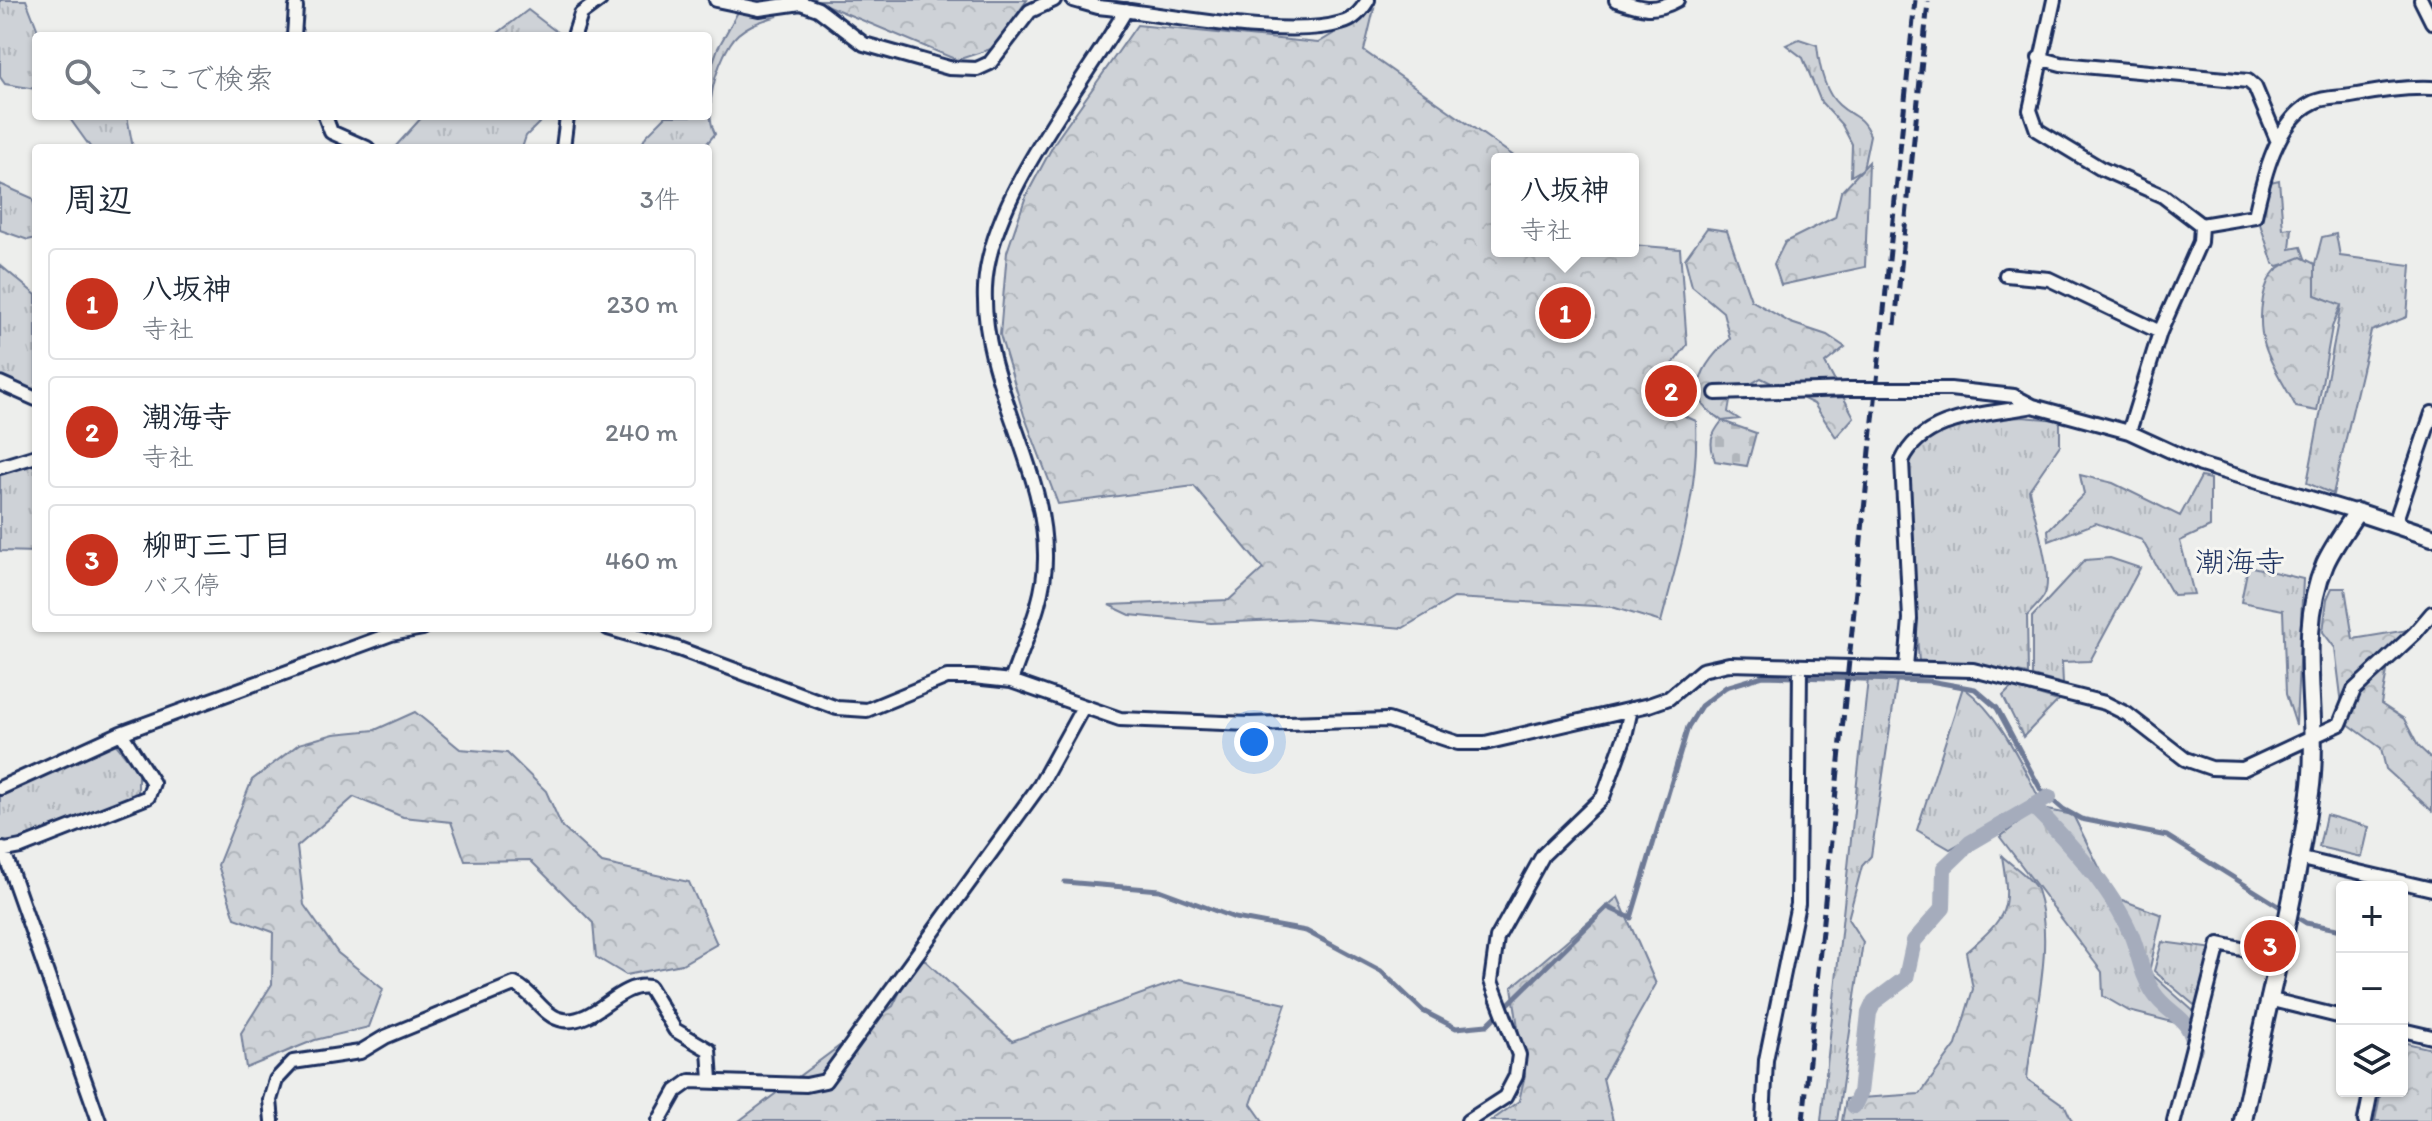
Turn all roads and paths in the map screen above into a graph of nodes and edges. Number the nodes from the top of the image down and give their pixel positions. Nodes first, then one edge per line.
1 (600, 0) edge
2 (716, 0) edge
3 (1054, 0) edge
4 (1073, 0) edge
5 (1368, 0) edge
6 (1616, 0) edge
7 (1677, 0) edge
8 (2054, 0) edge
9 (2421, 0) edge
10 (1099, 4) edge
11 (296, 7) dead end
12 (1126, 10) junction
13 (2432, 22) edge
14 (294, 32) edge
15 (575, 32) edge
16 (2039, 58) junction
17 (2432, 88) edge
18 (326, 120) edge
19 (566, 120) edge
20 (2278, 142) junction
21 (358, 144) edge
22 (564, 144) edge
23 (2201, 225) junction
24 (2006, 275) dead end
25 (2160, 332) junction
26 (0, 383) edge
27 (1716, 393) dead end
28 (32, 397) edge
29 (2033, 406) junction
30 (2432, 413) edge
31 (2129, 432) junction
32 (32, 457) edge
33 (0, 467) edge
34 (2357, 512) junction
35 (2395, 523) junction
36 (2432, 537) edge
37 (2432, 613) edge
38 (386, 632) edge
39 (622, 632) edge
40 (1800, 666) junction
41 (1906, 667) junction
42 (1011, 681) junction
43 (1083, 707) junction
44 (1631, 709) junction
45 (121, 733) junction
46 (2313, 738) junction
47 (0, 788) edge
48 (1, 850) edge
49 (2298, 858) junction
50 (2432, 889) edge
51 (2277, 957) junction
52 (2268, 999) junction
53 (2336, 1016) edge
54 (2408, 1031) edge
55 (2432, 1037) edge
56 (711, 1080) junction
57 (2370, 1097) edge
58 (99, 1121) edge
59 (272, 1121) edge
60 (659, 1121) edge
61 (1468, 1121) edge
62 (1763, 1121) edge
63 (2174, 1121) edge
64 (2243, 1121) edge
65 (2365, 1121) edge

1 - 15 street
2 - 3 street
4 - 10 street
5 - 12 street
6 - 7 street
8 - 16 street
9 - 13 street
10 - 12 street
11 - 14 street
12 - 42 street
16 - 20 street
16 - 23 street
17 - 20 street
18 - 21 street
19 - 22 street
20 - 23 street
23 - 25 street
24 - 25 street
25 - 31 street
26 - 28 street
27 - 29 street, bridge
29 - 31 street
29 - 41 street
30 - 35 street
31 - 34 street
32 - 33 street
34 - 35 street
34 - 46 street
35 - 36 street
37 - 46 street
38 - 45 street
39 - 42 street
40 - 41 street
40 - 44 street
40 - 62 street
41 - 46 street
42 - 43 street
43 - 44 street
43 - 56 street
44 - 61 street
45 - 47 street
45 - 48 street
46 - 49 street
48 - 58 street
49 - 50 street
49 - 51 street
51 - 52 street
51 - 63 street
52 - 53 street
52 - 64 street
54 - 55 street
56 - 59 street
56 - 60 street
57 - 65 street

